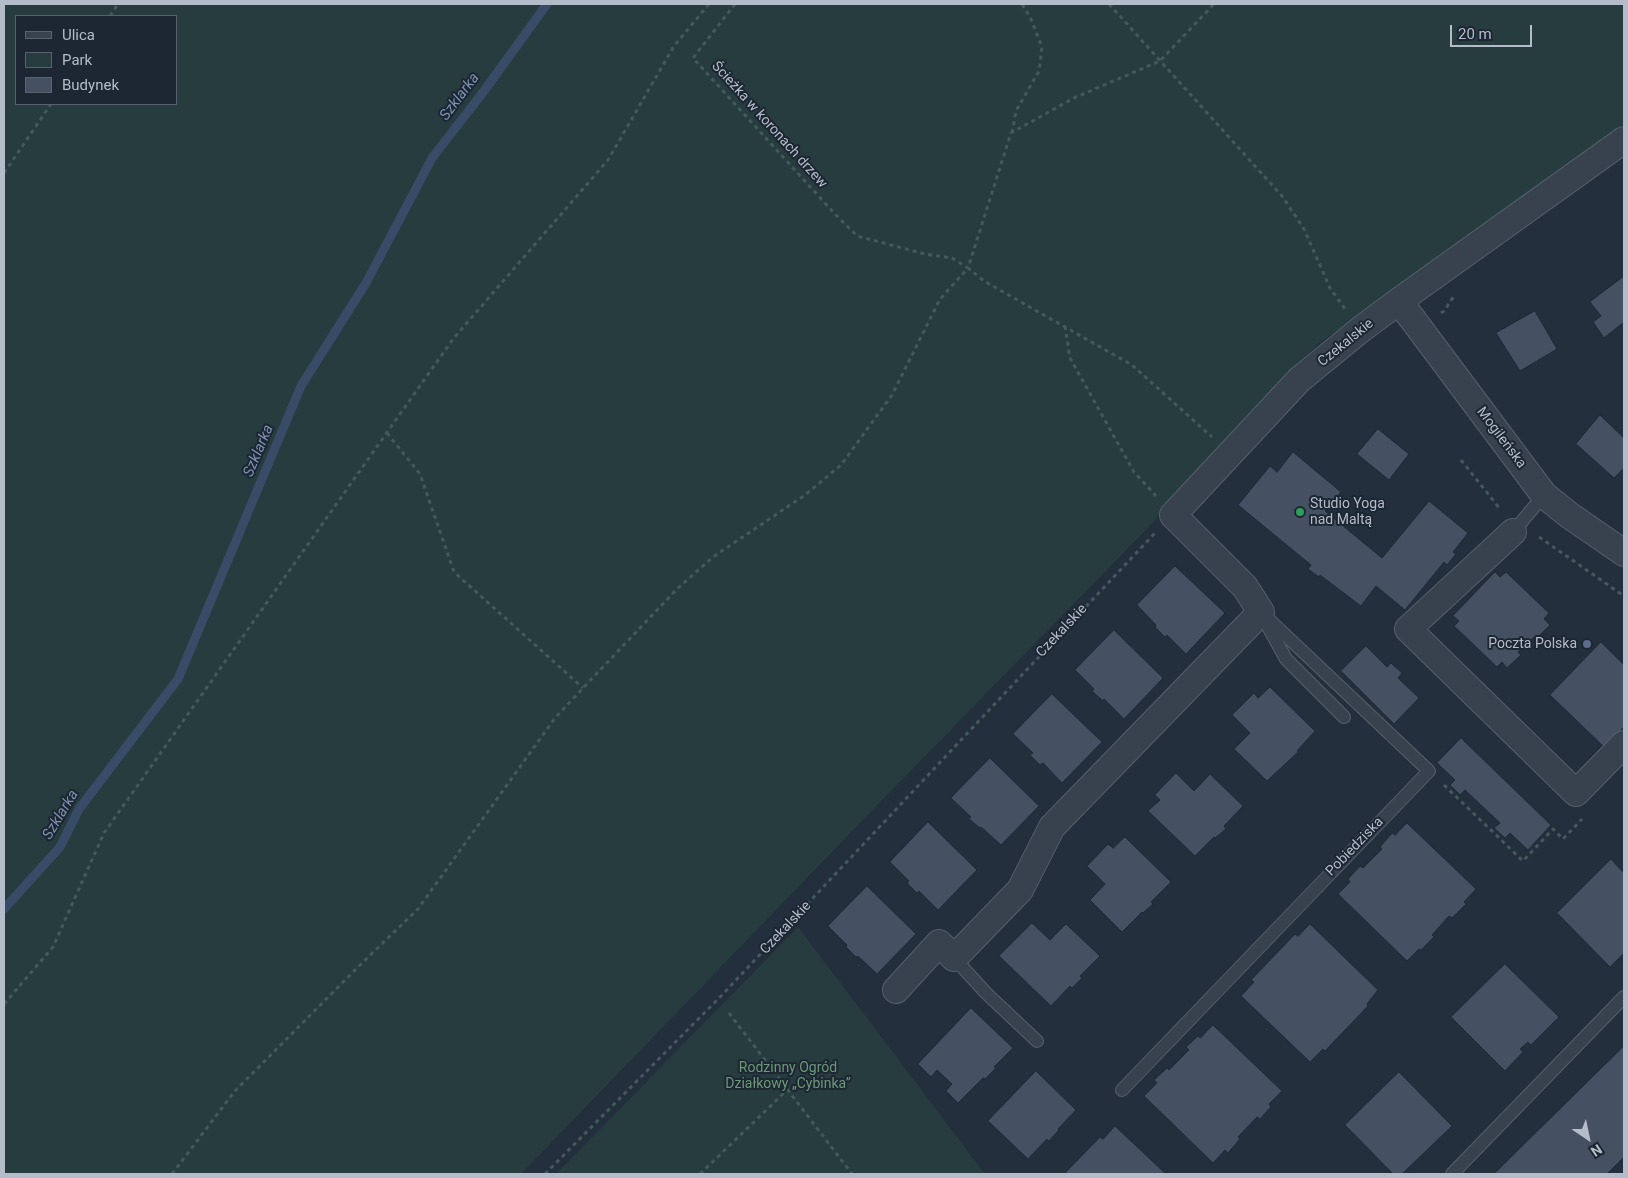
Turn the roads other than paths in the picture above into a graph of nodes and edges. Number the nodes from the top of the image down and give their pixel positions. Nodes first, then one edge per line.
1 (1624, 140) edge
2 (1399, 301) junction
3 (1544, 495) junction
4 (1513, 532) joint
5 (1624, 553) edge
6 (1261, 612) junction
7 (1344, 717) dead end
8 (1624, 744) edge
9 (954, 958) junction
10 (896, 990) dead end
11 (1624, 997) edge
12 (1037, 1040) dead end
13 (1122, 1090) dead end
14 (1452, 1174) edge

1 - 2 street, Czekalskie
2 - 3 street, Mogileńska
2 - 6 street, Czekalskie
3 - 4 lane
3 - 5 street, Mogileńska
4 - 8 street
6 - 7 lane
6 - 9 street
6 - 13 lane, Pobiedziska
9 - 10 street
9 - 12 lane
11 - 14 lane

